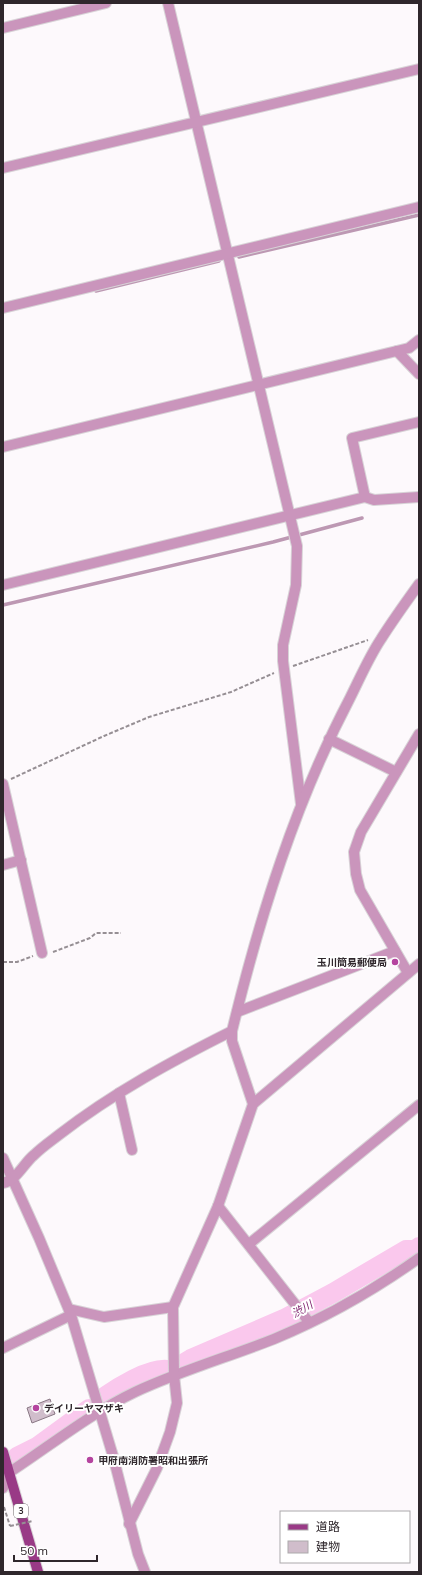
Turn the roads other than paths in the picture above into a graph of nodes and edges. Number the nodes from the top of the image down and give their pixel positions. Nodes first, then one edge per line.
1 (106, 3) edge
2 (168, 3) edge
3 (3, 28) edge
4 (419, 68) edge
5 (197, 122) junction
6 (3, 168) edge
7 (419, 207) edge
8 (228, 253) junction
9 (3, 308) edge
10 (419, 340) edge
11 (397, 351) junction
12 (419, 374) edge
13 (258, 385) junction
14 (419, 422) edge
15 (3, 447) edge
16 (365, 497) junction
17 (419, 497) edge
18 (291, 515) junction
19 (3, 584) edge
20 (419, 584) edge
21 (419, 734) edge
22 (329, 739) junction
23 (396, 772) junction
24 (7, 782) edge
25 (301, 804) junction
26 (22, 860) junction
27 (3, 865) edge
28 (395, 951) junction
29 (42, 953) road end
30 (419, 964) edge
31 (408, 973) junction
32 (237, 1012) junction
33 (232, 1031) junction
34 (119, 1093) junction
35 (254, 1104) junction
36 (419, 1105) edge
37 (132, 1150) dead end
38 (3, 1158) edge
39 (8, 1181) edge
40 (218, 1206) junction
41 (249, 1244) junction
42 (419, 1258) edge
43 (173, 1307) junction
44 (70, 1312) junction
45 (307, 1320) junction
46 (3, 1348) edge
47 (174, 1375) junction
48 (100, 1411) junction
49 (3, 1452) edge
50 (10, 1472) junction
51 (3, 1488) edge
52 (129, 1524) junction
53 (38, 1572) edge
54 (145, 1572) edge

1 - 3 street
2 - 5 street
4 - 5 street
5 - 6 street
5 - 8 street
7 - 8 street
8 - 9 street
8 - 13 street
10 - 11 street
11 - 12 street
11 - 13 street
13 - 15 street
13 - 18 street
14 - 16 street
16 - 17 street
16 - 18 street
18 - 19 street
18 - 25 street
20 - 22 street
21 - 23 street
22 - 23 street
22 - 25 street
23 - 28 street
24 - 26 street
25 - 32 street
26 - 27 street
26 - 29 street
28 - 31 street
28 - 32 street
30 - 31 street
31 - 35 street
32 - 33 street
33 - 34 street
33 - 35 street
34 - 37 street
34 - 39 street
35 - 40 street
36 - 41 street
38 - 39 street
39 - 44 street
40 - 41 street
40 - 43 street
41 - 45 street
42 - 45 street
43 - 44 street
43 - 47 street
44 - 46 street
44 - 48 street
45 - 47 street
47 - 48 street
47 - 52 street
48 - 50 street
48 - 52 street
49 - 50 main road, 3
50 - 51 street
50 - 53 main road, 3
52 - 54 street

